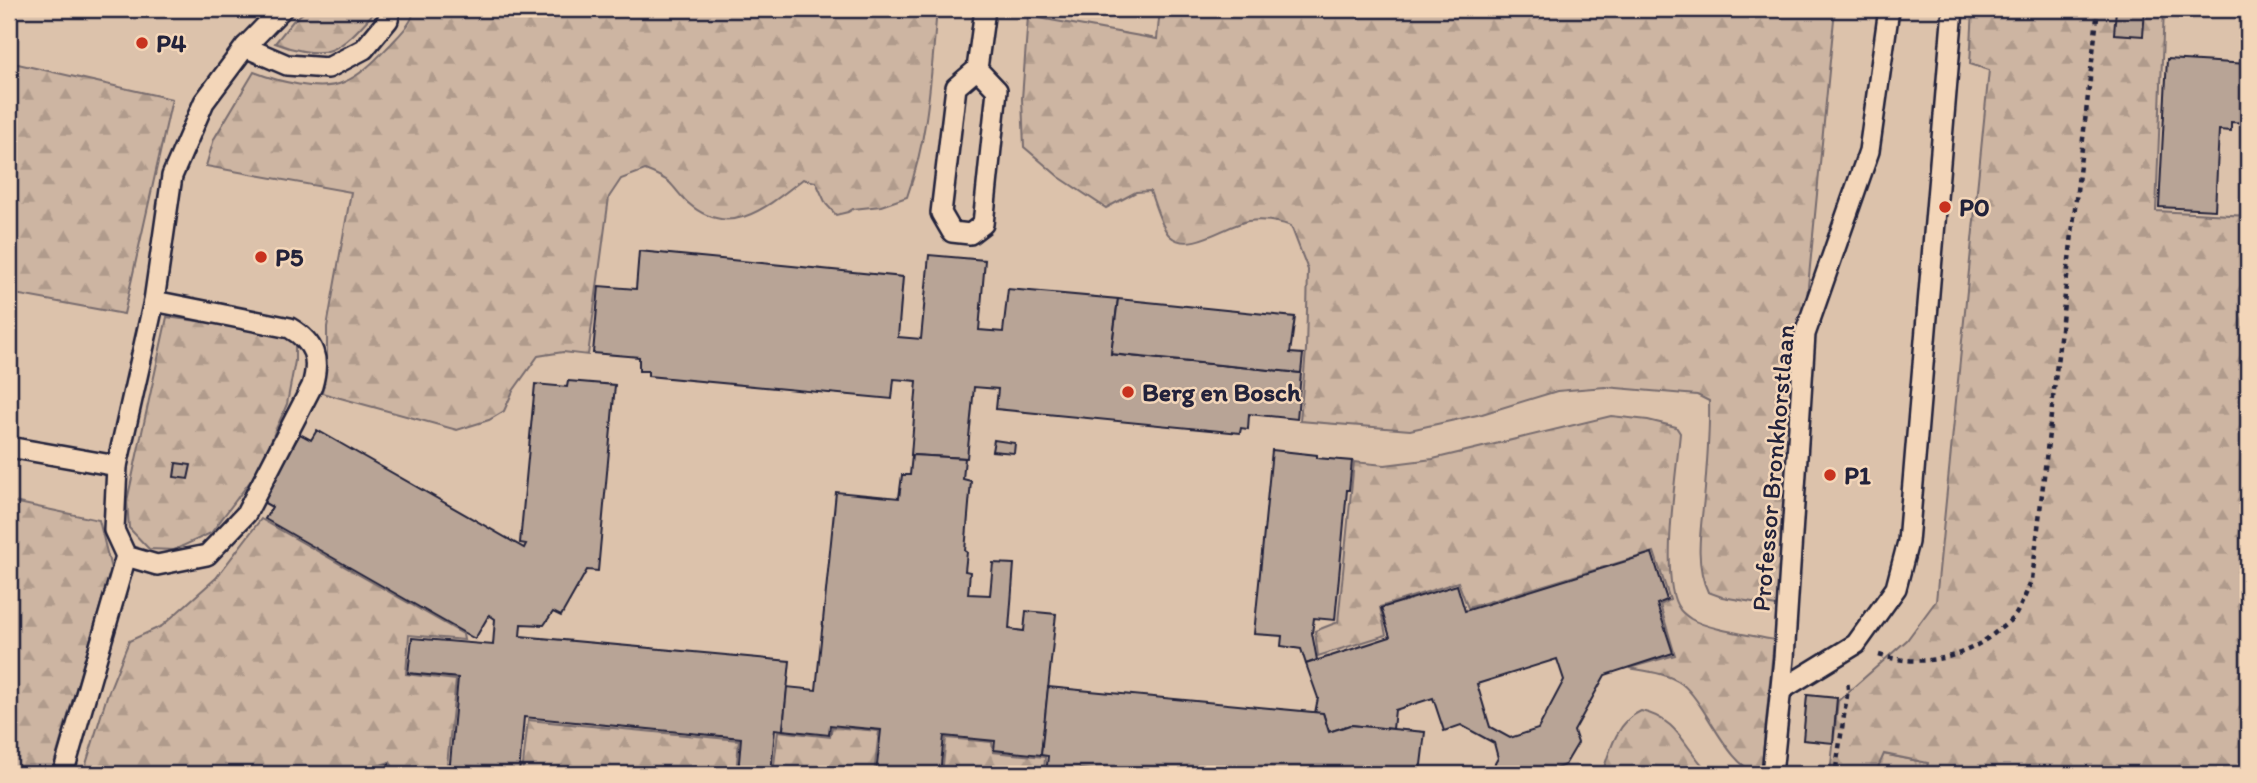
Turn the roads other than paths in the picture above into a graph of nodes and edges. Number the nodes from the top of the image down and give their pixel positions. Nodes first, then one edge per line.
1 (282, 9) edge
2 (390, 9) edge
3 (985, 9) edge
4 (1889, 9) edge
5 (1953, 9) edge
6 (245, 47) junction
7 (977, 69) junction
8 (155, 301) junction
9 (9, 447) edge
10 (117, 466) junction
11 (126, 556) junction
12 (1781, 691) junction
13 (63, 774) edge
14 (1772, 774) edge

1 - 6 lane
2 - 6 lane
3 - 7 lane
4 - 12 lane, Professor Bronkhorstlaan
5 - 12 lane
6 - 8 lane
7 - 7 lane
8 - 10 lane
8 - 11 lane
9 - 10 lane
10 - 11 lane
11 - 13 lane
12 - 14 lane, Professor Bronkhorstlaan

